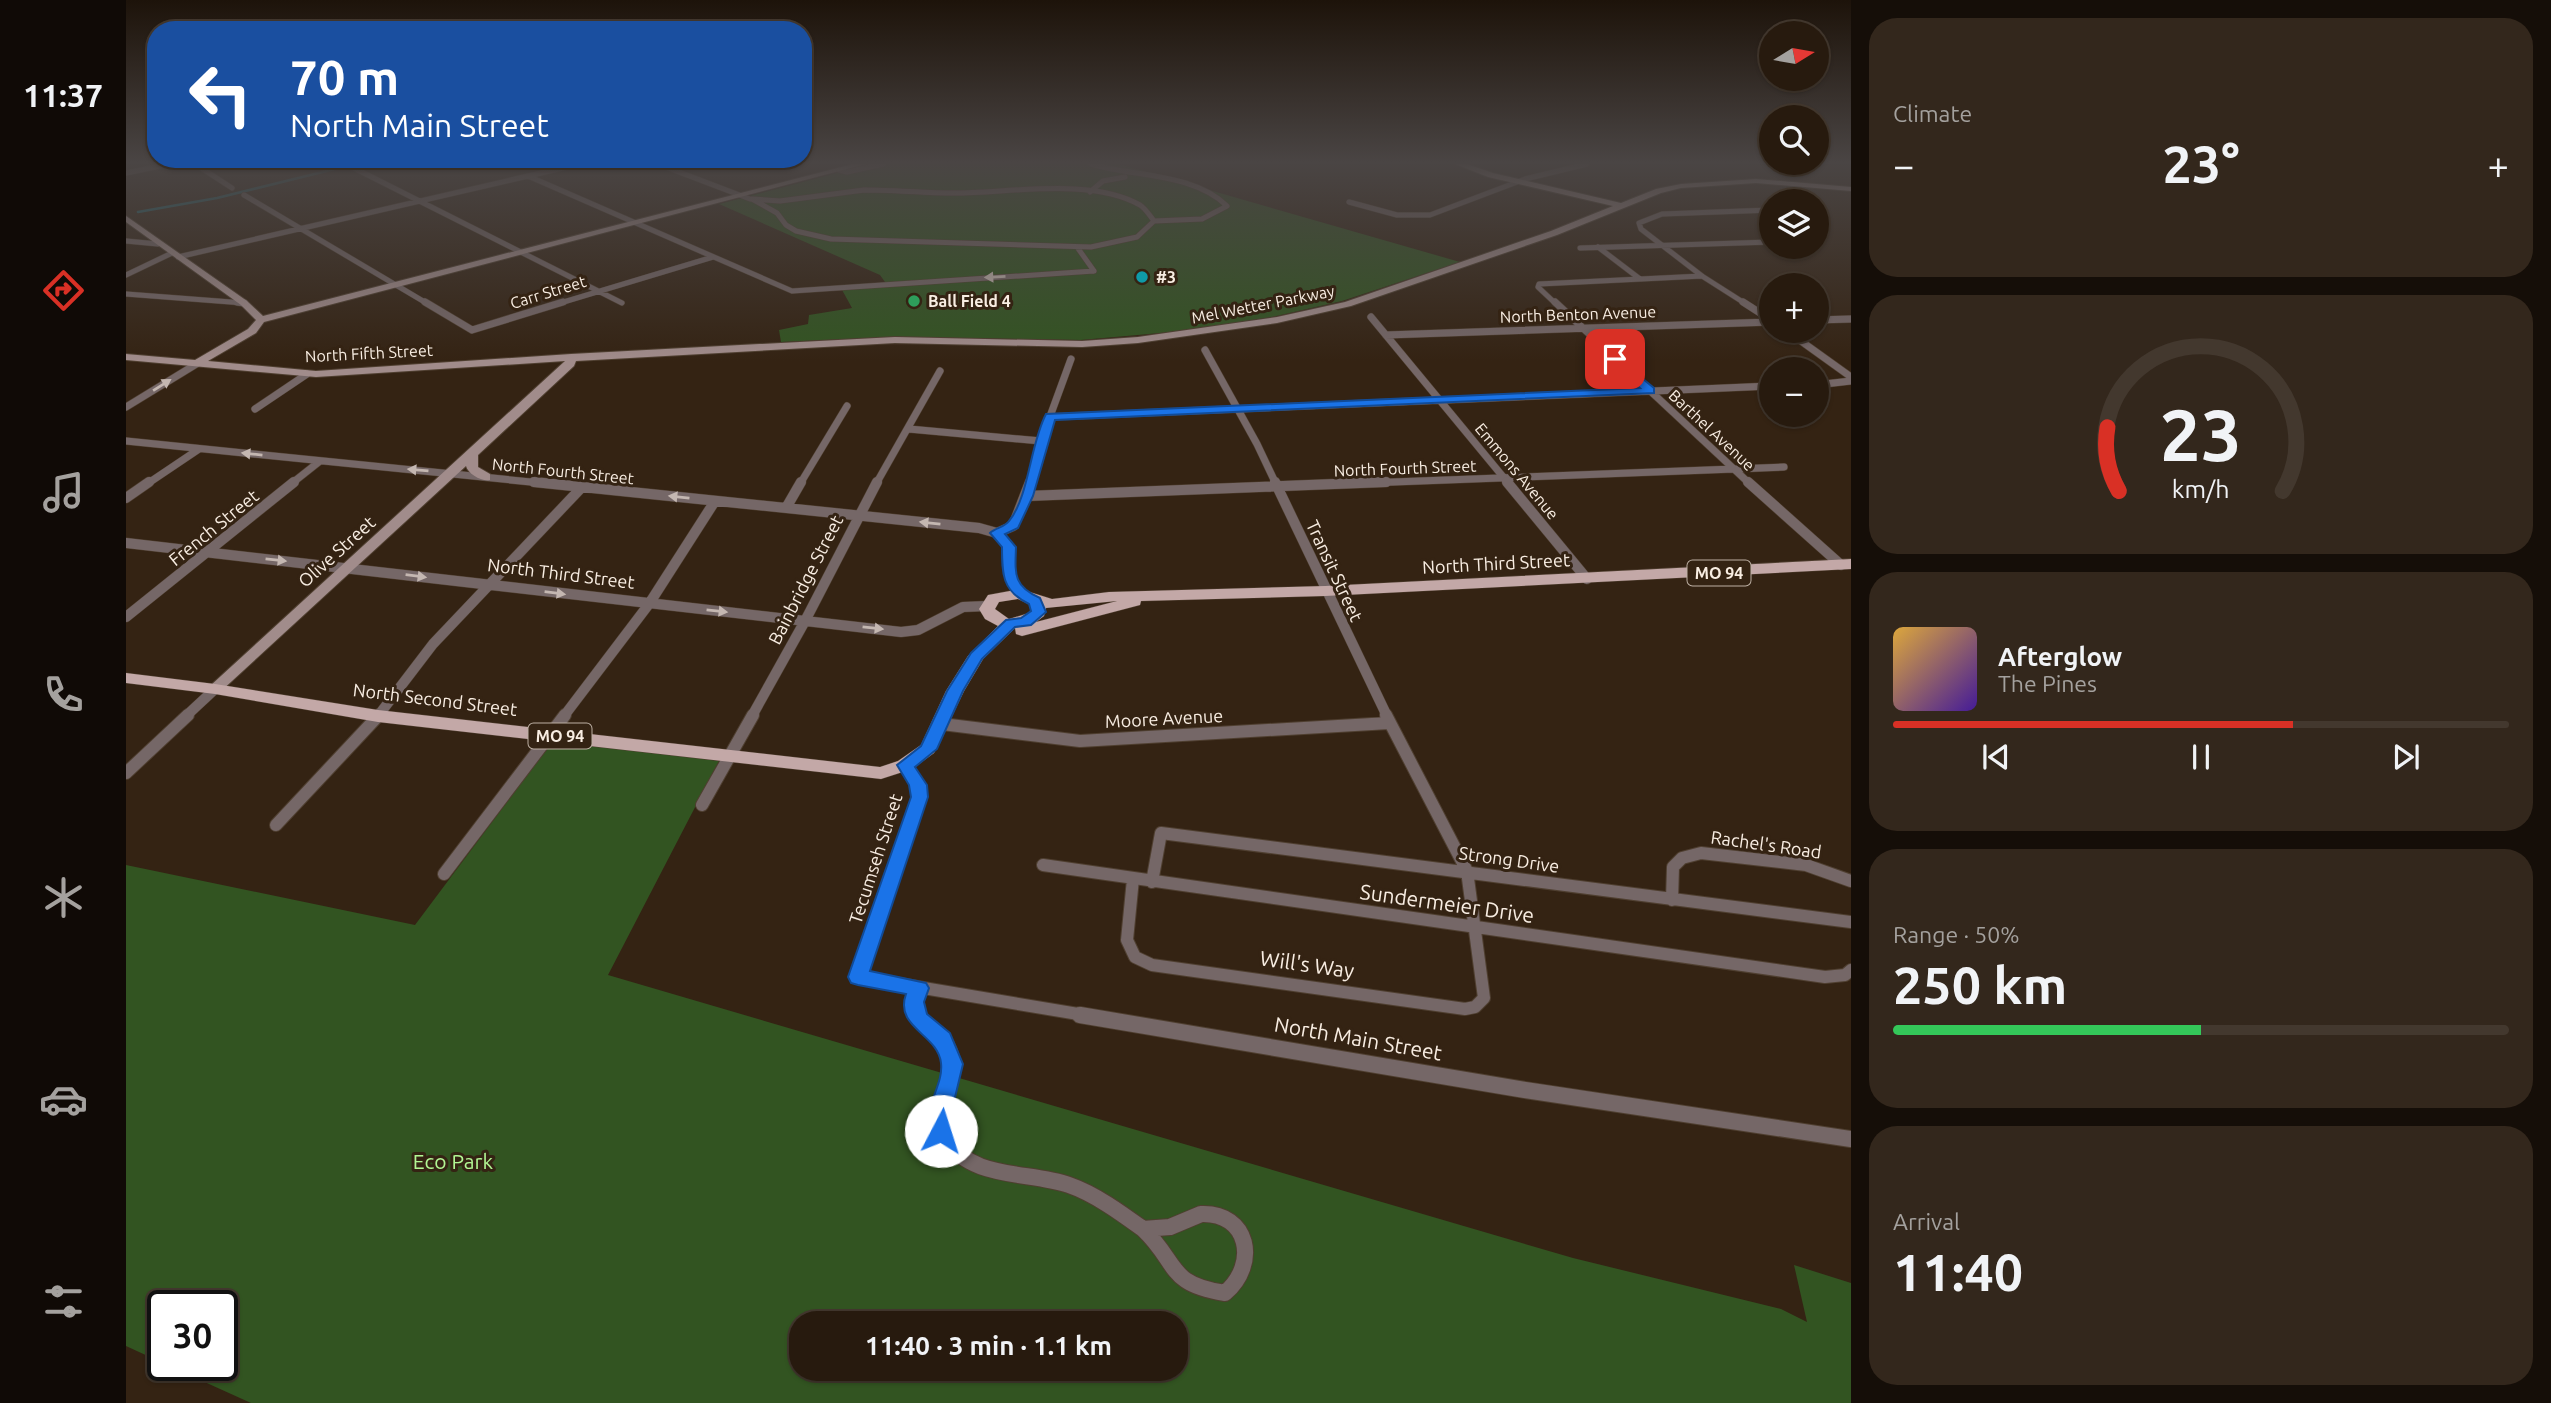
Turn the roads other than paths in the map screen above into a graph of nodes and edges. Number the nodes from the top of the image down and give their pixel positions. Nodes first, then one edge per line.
1 (140, 229) edge
2 (294, 229) edge
3 (303, 229) edge
4 (474, 229) edge
5 (609, 229) edge
6 (653, 229) edge
7 (793, 229) edge
8 (1147, 229) edge
9 (1562, 229) edge
10 (1642, 229) edge
11 (126, 241) edge
12 (1759, 242) edge
13 (158, 244) junction
14 (1660, 245) junction
15 (1077, 247) junction
16 (1597, 247) junction
17 (1580, 248) dead end
18 (521, 253) junction
19 (175, 255) junction
20 (713, 257) junction
21 (126, 275) edge
22 (1702, 276) junction
23 (1640, 279) junction
24 (397, 286) junction
25 (597, 291) junction
26 (126, 294) edge
27 (244, 303) junction
28 (622, 303) dead end
29 (1759, 313) edge
30 (1371, 317) dead end
31 (1851, 319) edge
32 (261, 320) junction
33 (1829, 320) edge
34 (1759, 321) edge
35 (1580, 328) junction
36 (1386, 335) junction
37 (1803, 343) edge
38 (1205, 351) dead end
39 (126, 357) edge
40 (571, 357) junction
41 (1071, 359) dead end
42 (198, 363) junction
43 (940, 371) dead end
44 (307, 374) junction
45 (1851, 379) edge
46 (1829, 383) edge
47 (1759, 386) edge
48 (1650, 391) junction
49 (1438, 399) junction
50 (847, 406) dead end
51 (126, 407) edge
52 (1236, 408) junction
53 (255, 409) dead end
54 (1050, 417) junction
55 (909, 429) junction
56 (126, 441) edge
57 (1041, 441) junction
58 (199, 449) junction
59 (472, 453) junction
60 (320, 461) junction
61 (1784, 467) dead end
62 (1733, 469) junction
63 (451, 474) junction
64 (486, 477) junction
65 (1505, 478) junction
66 (582, 487) junction
67 (1278, 487) junction
68 (1027, 496) junction
69 (126, 498) edge
70 (715, 500) junction
71 (786, 508) junction
72 (858, 515) junction
73 (997, 533) junction
74 (126, 543) edge
75 (208, 553) junction
76 (1846, 565) edge
77 (349, 568) junction
78 (1587, 579) junction
79 (487, 584) junction
80 (1325, 591) junction
81 (1143, 597) junction
82 (649, 604) junction
83 (1030, 604) junction
84 (990, 612) junction
85 (126, 617) edge
86 (805, 621) junction
87 (1016, 627) junction
88 (126, 678) edge
89 (215, 689) junction
90 (955, 691) junction
91 (378, 716) junction
92 (1389, 723) junction
93 (942, 724) junction
94 (552, 735) junction
95 (729, 756) junction
96 (905, 765) junction
97 (126, 773) edge
98 (702, 805) dead end
99 (276, 825) dead end
100 (1043, 865) dead end
101 (1467, 871) junction
102 (444, 874) dead end
103 (1133, 879) junction
104 (1851, 881) edge
105 (1152, 882) junction
106 (1672, 900) junction
107 (1851, 922) edge
108 (1476, 928) junction
109 (1848, 972) edge
110 (858, 977) joint
111 (919, 988) junction
112 (1475, 1007) joint
113 (1851, 1139) edge
114 (1143, 1229) junction

1 - 13 main road
2 - 19 street
3 - 24 street
4 - 18 street
5 - 18 main road
6 - 20 street
7 - 15 street
8 - 15 street
9 - 40 main road, Mel Wetter Parkway
10 - 14 street
11 - 13 street
12 - 14 street
13 - 19 main road
14 - 16 street
14 - 22 street
15 -> 20 street
16 - 17 street
16 - 23 street
18 - 24 main road
18 - 25 street
19 - 21 street
19 - 27 main road
20 - 25 street, Carr Street
22 - 23 street
22 - 29 street
23 - 35 street, Barthel Avenue
24 - 25 street, Carr Street
24 - 32 main road
25 - 28 street
26 - 27 street
27 - 32 main road
30 - 36 street, Emmons Avenue
31 - 33 street
32 - 42 main road
34 - 35 street, North Benton Avenue
35 - 36 street, North Benton Avenue
35 - 48 street, Barthel Avenue
36 - 49 street, Emmons Avenue
37 - 45 street
38 - 52 street, Transit Street
39 - 42 main road, North Fifth Street
40 - 44 main road, North Fifth Street
40 - 59 main road, Olive Street
41 - 54 street
42 - 44 main road, North Fifth Street
51 -> 42 street
43 - 55 street, Bainbridge Street
44 - 53 street
45 - 46 street
47 - 48 street
48 - 49 street
48 - 62 street, Barthel Avenue
49 - 52 street
49 - 65 street, Emmons Avenue
50 - 71 street
52 - 54 street
52 - 67 street, Transit Street
54 - 57 street
55 - 57 street
55 - 72 street, Bainbridge Street
56 - 58 street, North Fourth Street
57 - 68 street
60 -> 58 street, North Fourth Street
58 - 69 street
59 - 63 main road, Olive Street
59 - 64 main road
63 -> 60 street, North Fourth Street
60 - 75 street, French Street
61 - 62 street, North Fourth Street
62 - 65 street, North Fourth Street
62 - 76 street, Barthel Avenue
63 - 64 street, North Fourth Street
63 - 77 main road, Olive Street
64 - 66 street, North Fourth Street
65 - 67 street, North Fourth Street
65 - 78 street, Emmons Avenue
70 -> 66 street, North Fourth Street
66 - 79 street
67 - 68 street, North Fourth Street
67 - 80 street, Transit Street
68 - 73 street
70 - 71 street, North Fourth Street
70 - 82 street
71 - 72 street, North Fourth Street
73 -> 72 street, North Fourth Street
72 - 86 street, Bainbridge Street
73 - 83 street
74 - 75 street, North Third Street
75 -> 77 street, North Third Street
75 - 85 street, French Street
76 - 78 main road, North Third Street / MO 94
77 -> 79 street, North Third Street
77 - 89 main road, Olive Street
78 - 80 main road, North Third Street / MO 94
79 -> 82 street, North Third Street
79 - 91 street
80 - 81 main road, North Third Street / MO 94
80 - 92 street, Transit Street
81 - 83 main road, North Third Street
81 - 87 main road, North Third Street / MO 94
82 -> 86 street, North Third Street
82 - 94 street
83 - 84 main road, North Third Street
83 - 87 main road, North Third Street
86 -> 84 street, North Third Street
84 - 87 main road, North Third Street
84 - 90 main road, MO 94
86 - 95 street, Bainbridge Street
87 - 90 main road, MO 94
88 - 89 main road, North Second Street / MO 94
89 - 91 main road, North Second Street / MO 94
89 - 97 street, Olive Street
90 - 93 main road, MO 94
91 - 94 main road, North Second Street / MO 94
91 - 99 street
92 - 93 street, Moore Avenue
92 - 101 street, Transit Street
93 - 96 main road, MO 94
94 - 95 main road, North Second Street / MO 94
94 - 102 street
95 - 96 main road, North Second Street / MO 94
95 - 98 street, Bainbridge Street
96 - 110 street, Tecumseh Street
100 - 103 street, Sundermeier Drive
101 - 105 street, Strong Drive
101 - 106 street, Strong Drive
101 - 108 street, Transit Street
103 - 105 street, Sundermeier Drive
103 - 112 street, Will's Way
104 - 106 street, Rachel's Road
105 - 108 street, Sundermeier Drive
106 - 107 street, Strong Drive
108 - 109 street, Sundermeier Drive
108 - 112 street, Transit Street
110 - 111 street, North Main Street
111 - 113 street, North Main Street
111 - 114 street
114 - 114 street

